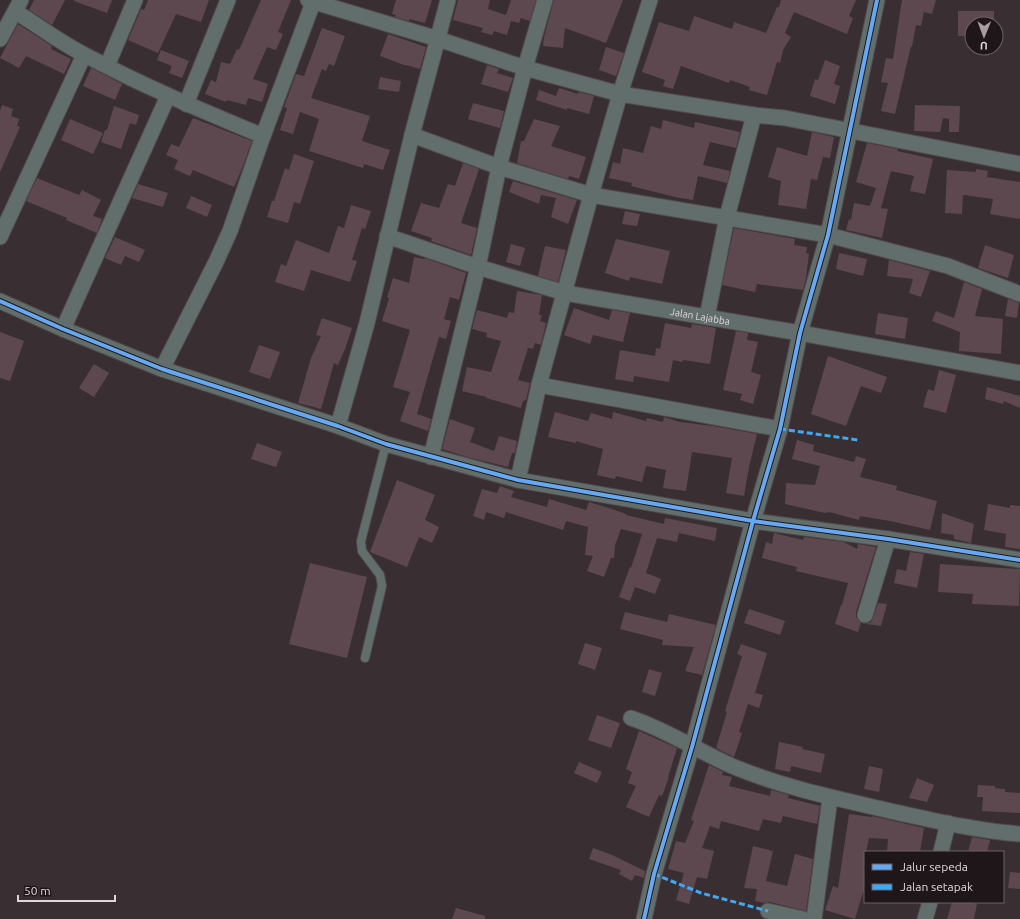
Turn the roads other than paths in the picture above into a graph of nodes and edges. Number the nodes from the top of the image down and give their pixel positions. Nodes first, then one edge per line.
1 (135, 0) edge
2 (228, 0) edge
3 (448, 0) edge
4 (545, 0) edge
5 (877, 0) edge
6 (312, 1) edge
7 (645, 1) edge
8 (18, 6) edge
9 (0, 39) edge
10 (438, 39) junction
11 (84, 55) junction
12 (107, 66) junction
13 (525, 68) junction
14 (620, 94) junction
15 (168, 96) junction
16 (186, 104) junction
17 (754, 114) junction
18 (849, 131) junction
19 (412, 135) junction
20 (263, 136) junction
21 (1020, 164) edge
22 (500, 167) junction
23 (591, 195) junction
24 (727, 217) junction
25 (828, 235) junction
26 (387, 236) junction
27 (0, 237) edge
28 (478, 267) junction
29 (565, 293) junction
30 (1020, 294) edge
31 (0, 301) edge
32 (707, 318) junction
33 (63, 328) junction
34 (800, 333) junction
35 (162, 369) junction
36 (1020, 373) edge
37 (539, 385) junction
38 (338, 426) junction
39 (780, 429) junction
40 (386, 444) junction
41 (431, 457) junction
42 (518, 480) junction
43 (754, 521) junction
44 (888, 539) junction
45 (1020, 560) edge
46 (865, 615) dead end
47 (365, 658) dead end
48 (631, 718) dead end
49 (692, 747) junction
50 (830, 798) junction
51 (948, 823) junction
52 (1020, 834) edge
53 (941, 851) edge
54 (930, 903) edge
55 (768, 911) dead end
56 (644, 919) edge
57 (803, 919) edge
58 (814, 919) edge
59 (925, 919) edge

1 - 12 street
2 - 16 street
3 - 10 street
4 - 13 street
5 - 18 street
6 - 10 street
6 - 20 street
7 - 14 street
8 - 9 street
8 - 11 street
10 - 13 street
10 - 19 street
11 - 12 street
11 - 27 street
12 - 15 street
13 - 14 street
13 - 22 street
14 - 17 street
14 - 23 street
15 - 16 street
15 - 33 street
16 - 20 street
17 - 18 street
17 - 24 street
18 - 21 street
18 - 25 street
19 - 22 street
19 - 26 street
20 - 35 street
22 - 23 street
22 - 28 street
23 - 24 street
23 - 29 street
24 - 25 street
24 - 32 street
25 - 30 street
25 - 34 street
26 - 28 street, Jalan Lajabba
26 - 38 street
28 - 29 street, Jalan Lajabba
28 - 41 street
29 - 32 street, Jalan Lajabba
29 - 37 street
31 - 33 street
32 - 34 street, Jalan Lajabba
33 - 35 street
34 - 36 street, Jalan Lajabba
34 - 39 street
35 - 38 street
37 - 39 street
37 - 42 street
38 - 40 street
39 - 43 street
40 - 41 street
40 - 47 lane
41 - 42 street
42 - 43 street
43 - 44 street
43 - 49 street
44 - 45 street
44 - 46 street
48 - 49 street
49 - 50 street
49 - 56 street
50 - 51 street
50 - 58 street
51 - 52 street
51 - 53 street
54 - 59 street
55 - 57 street

